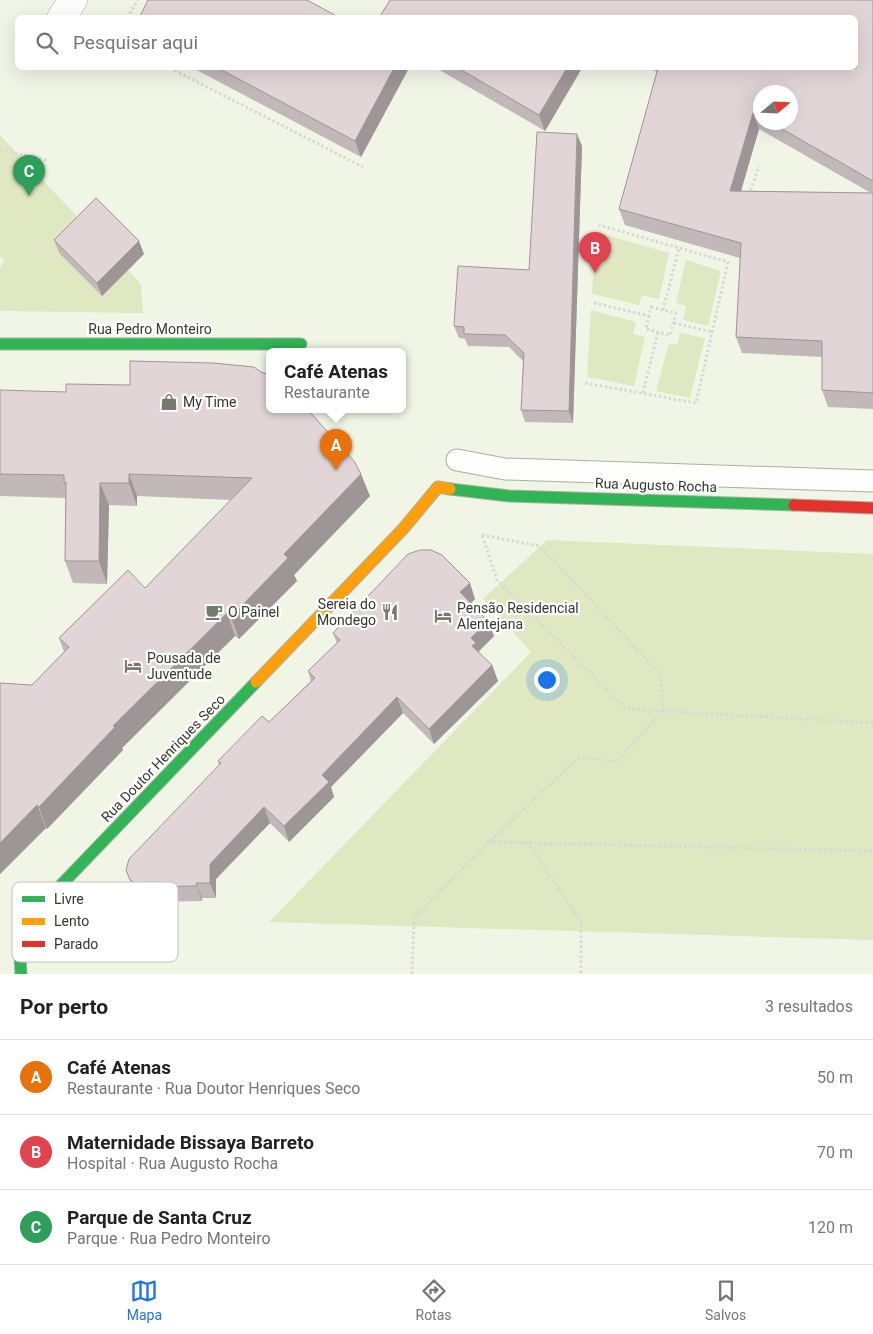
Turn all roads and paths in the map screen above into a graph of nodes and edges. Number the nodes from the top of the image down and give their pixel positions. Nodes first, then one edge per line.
1 (73, 0) edge
2 (138, 0) edge
3 (64, 15) edge
4 (129, 15) edge
5 (174, 70) edge
6 (0, 150) edge
7 (48, 160) dead end
8 (759, 166) dead end
9 (363, 167) dead end
10 (748, 200) edge
11 (599, 225) dead end
12 (679, 248) junction
13 (730, 257) edge
14 (728, 262) junction
15 (594, 302) dead end
16 (663, 310) junction
17 (649, 316) junction
18 (674, 323) junction
19 (658, 332) junction
20 (712, 332) junction
21 (0, 344) edge
22 (301, 344) dead end
23 (585, 383) dead end
24 (643, 393) junction
25 (457, 460) dead end
26 (873, 481) edge
27 (438, 487) joint
28 (873, 508) edge
29 (663, 712) junction
30 (873, 723) edge
31 (489, 842) junction
32 (527, 842) junction
33 (873, 851) edge
34 (64, 882) edge
35 (412, 974) edge
36 (581, 974) edge

1 - 3 street
2 - 4 path
5 - 9 path
6 - 7 path
8 - 10 path
11 - 12 path
12 - 14 path
12 - 16 path
13 - 14 path
14 - 20 path
15 - 17 path
16 - 17 path
16 - 18 path
17 - 19 path
18 - 19 path
18 - 20 path
19 - 24 path
20 - 24 path
21 - 22 street, Rua Pedro Monteiro
23 - 24 path
25 - 26 lane
27 - 28 street, Rua Augusto Rocha
27 - 34 street, Rua Doutor Henriques Seco
29 - 29 path
29 - 30 path
29 - 31 path
31 - 32 path
31 - 35 path
32 - 33 path
32 - 36 path

